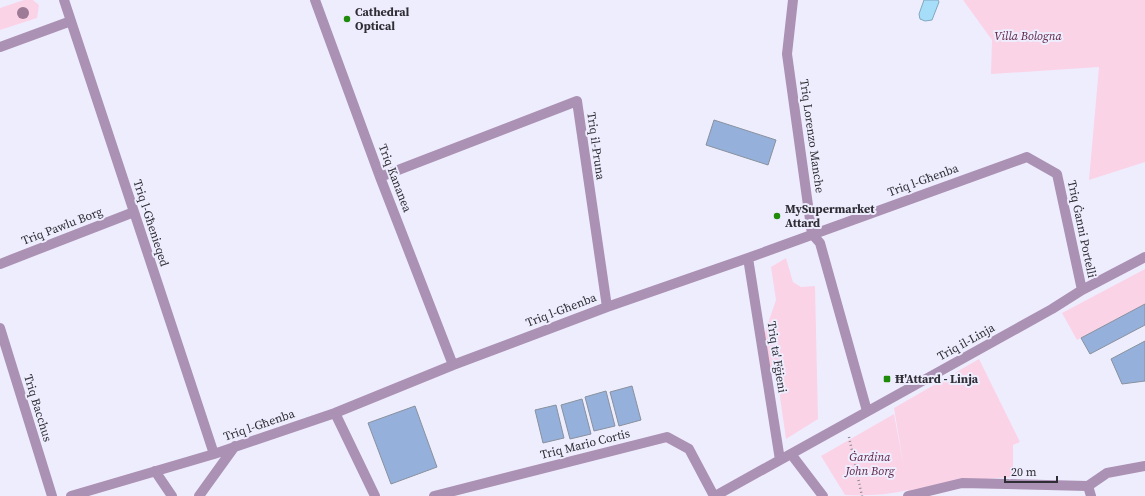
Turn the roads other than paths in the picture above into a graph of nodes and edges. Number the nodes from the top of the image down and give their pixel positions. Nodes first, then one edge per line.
1 (64, 0) edge
2 (315, 0) edge
3 (793, 0) edge
4 (71, 21) junction
5 (0, 47) edge
6 (1057, 174) joint
7 (380, 177) junction
8 (134, 212) junction
9 (812, 234) junction
10 (1145, 256) edge
11 (748, 258) junction
12 (0, 264) edge
13 (1082, 290) junction
14 (606, 306) junction
15 (0, 328) edge
16 (453, 365) junction
17 (867, 411) junction
18 (335, 413) junction
19 (235, 446) junction
20 (214, 454) junction
21 (791, 454) junction
22 (780, 460) junction
23 (1145, 466) edge
24 (155, 471) junction
25 (1088, 486) junction
26 (52, 496) edge
27 (71, 496) edge
28 (172, 496) edge
29 (199, 496) edge
30 (375, 496) edge
31 (434, 496) edge
32 (714, 496) edge
33 (822, 496) edge
34 (908, 496) edge
35 (1091, 496) edge

1 - 4 street, Triq l-Għenieqed
2 - 7 street, Triq Kananea
3 - 9 street, Triq Lorenzo Manche
4 - 5 street
4 - 8 street, Triq l-Għenieqed
6 - 9 street, Triq l-Għenba
6 - 13 street, Triq Ġanni Portelli
7 - 14 street, Triq il-Pruna
7 - 16 street, Triq Kananea
8 - 12 street, Triq Pawlu Borg
8 - 20 street, Triq l-Għenieqed
9 - 11 street, Triq l-Għenba
9 - 17 street, Triq Lorenzo Manche
10 - 13 street, Triq il-Linja
11 - 14 street, Triq l-Għenba
11 - 22 street, Triq ta' Fġieni
13 - 17 street, Triq il-Linja
14 - 16 street, Triq l-Għenba
15 - 26 street, Triq Bacchus
16 - 18 street, Triq l-Għenba
17 - 21 street, Triq il-Linja
18 - 19 street, Triq l-Għenba
18 - 30 street
19 - 20 street, Triq l-Għenba
19 - 29 street
20 - 24 street, Triq l-Għenba
21 - 22 street, Triq il-Linja
21 - 33 street
22 - 32 street, Triq il-Linja
23 - 25 street
24 - 27 street, Triq l-Għenba
24 - 28 street
25 - 34 street
25 - 35 street
31 - 32 street, Triq Mario Cortis

